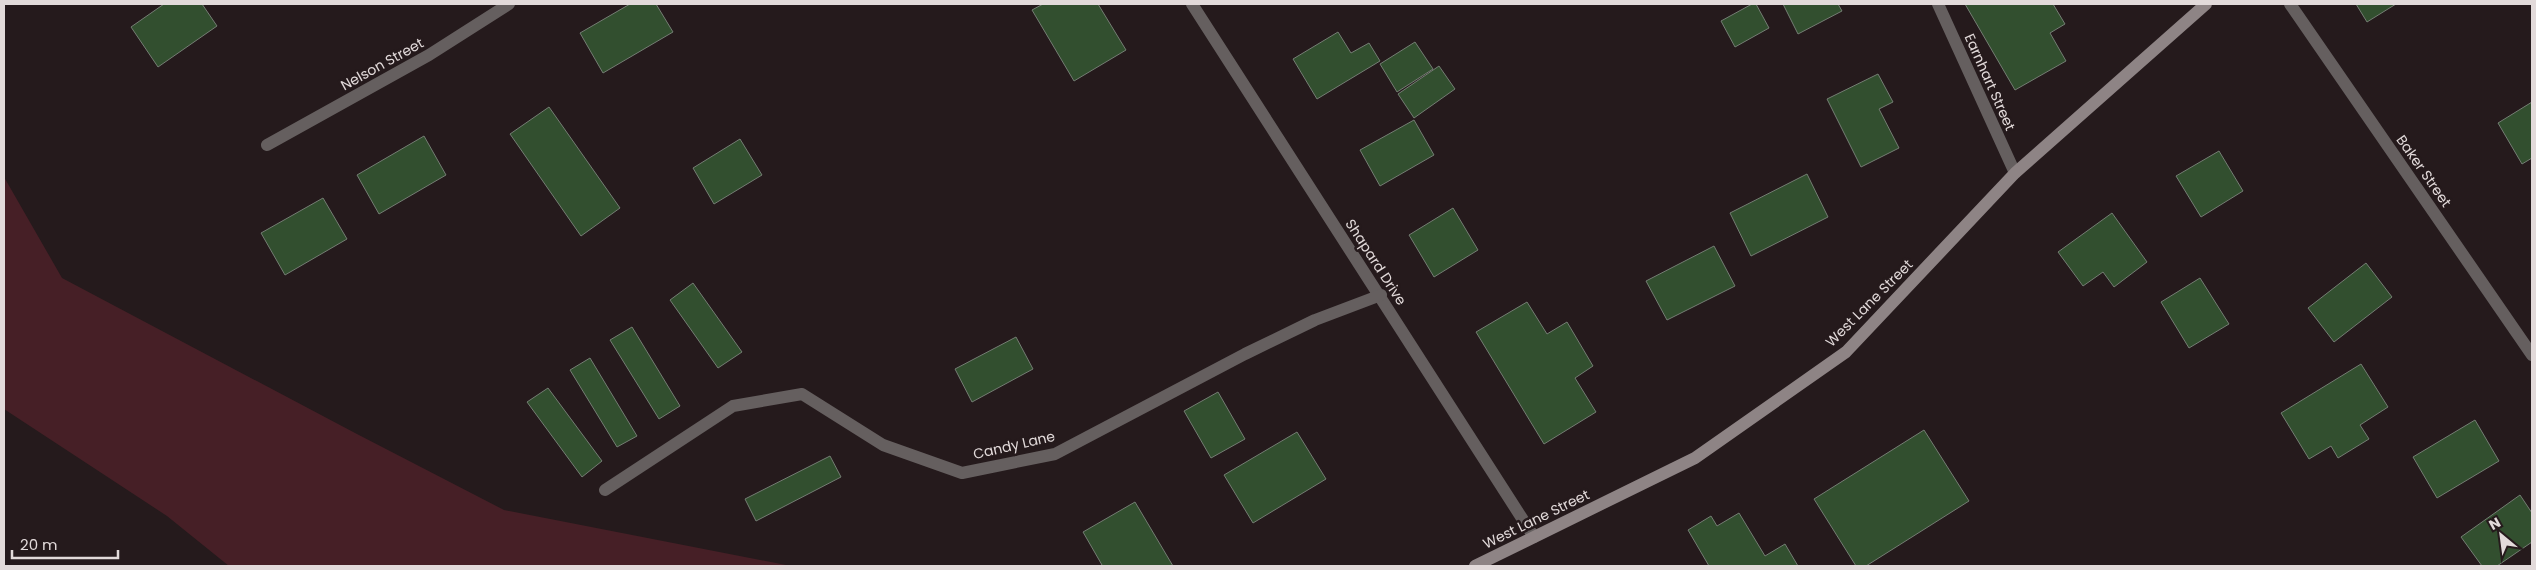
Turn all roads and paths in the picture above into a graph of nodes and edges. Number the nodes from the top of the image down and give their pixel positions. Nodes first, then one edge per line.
1 (508, 4) edge
2 (1192, 4) edge
3 (1938, 4) edge
4 (2206, 4) edge
5 (2290, 4) edge
6 (267, 145) dead end
7 (2015, 173) junction
8 (1380, 295) junction
9 (2532, 355) edge
10 (604, 490) dead end
11 (1534, 537) junction
12 (1475, 566) edge

1 - 6 street, Nelson Street
2 - 8 street, Shapard Drive
3 - 7 street, Earnhart Street
4 - 7 street, West Lane Street
5 - 9 street, Baker Street
7 - 11 street, West Lane Street
8 - 10 street, Candy Lane
8 - 11 street, Shapard Drive
11 - 12 street, West Lane Street

